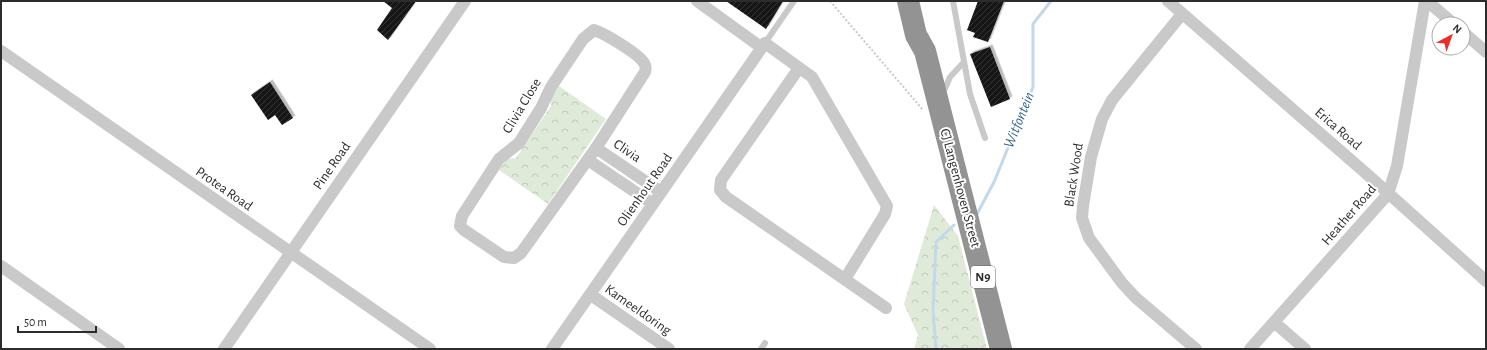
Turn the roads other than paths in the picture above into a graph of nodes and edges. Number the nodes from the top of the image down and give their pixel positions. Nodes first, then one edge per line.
1 (465, 1) edge
2 (697, 1) edge
3 (794, 1) edge
4 (908, 1) edge
5 (918, 1) edge
6 (953, 1) edge
7 (1168, 1) edge
8 (1426, 1) edge
9 (1182, 14) junction
10 (1444, 16) edge
11 (1471, 39) edge
12 (763, 46) junction
13 (1, 51) edge
14 (925, 51) junction
15 (1486, 52) edge
16 (964, 62) junction
17 (799, 68) junction
18 (985, 138) dead end
19 (949, 146) junction
20 (596, 148) junction
21 (588, 160) junction
22 (661, 192) junction
23 (1388, 194) junction
24 (653, 204) junction
25 (290, 253) junction
26 (1, 266) edge
27 (845, 279) junction
28 (1486, 281) edge
29 (591, 295) junction
30 (886, 308) dead end
31 (1274, 322) junction
32 (119, 349) edge
33 (224, 349) edge
34 (430, 349) edge
35 (552, 349) edge
36 (669, 349) edge
37 (1001, 349) edge
38 (1196, 349) edge
39 (1250, 349) edge
40 (1305, 349) edge

1 - 25 street, Pine Road
2 - 12 street
3 - 12 lane
4 - 14 highway, CJ Langenhoven Street / N9
5 - 14 highway, CJ Langenhoven Street / N9
6 - 16 lane
7 - 9 street, Erica Road
8 - 10 street
8 - 23 street, Heather Road
9 - 23 street, Erica Road
9 - 38 street, Black Wood
11 - 15 street
12 - 17 street
12 - 22 street, Olienhout Road
13 - 25 street, Protea Road
14 - 19 highway, CJ Langenhoven Street / N9
16 - 18 lane
16 - 19 lane
17 - 27 street
17 - 27 street
19 - 37 highway, CJ Langenhoven Street / N9
20 - 21 street, Clivia Close
20 - 21 street, Clivia Close
20 - 22 street, Clivia
21 - 24 street, Clivia
22 - 24 street, Olienhout Road
23 - 28 street, Erica Road
23 - 31 street, Heather Road
24 - 29 street, Olienhout Road
25 - 33 street, Pine Road
25 - 34 street, Protea Road
26 - 32 street
27 - 30 street
29 - 35 street, Olienhout Road
29 - 36 street, Kameeldoring
31 - 39 street, Heather Road
31 - 40 street

